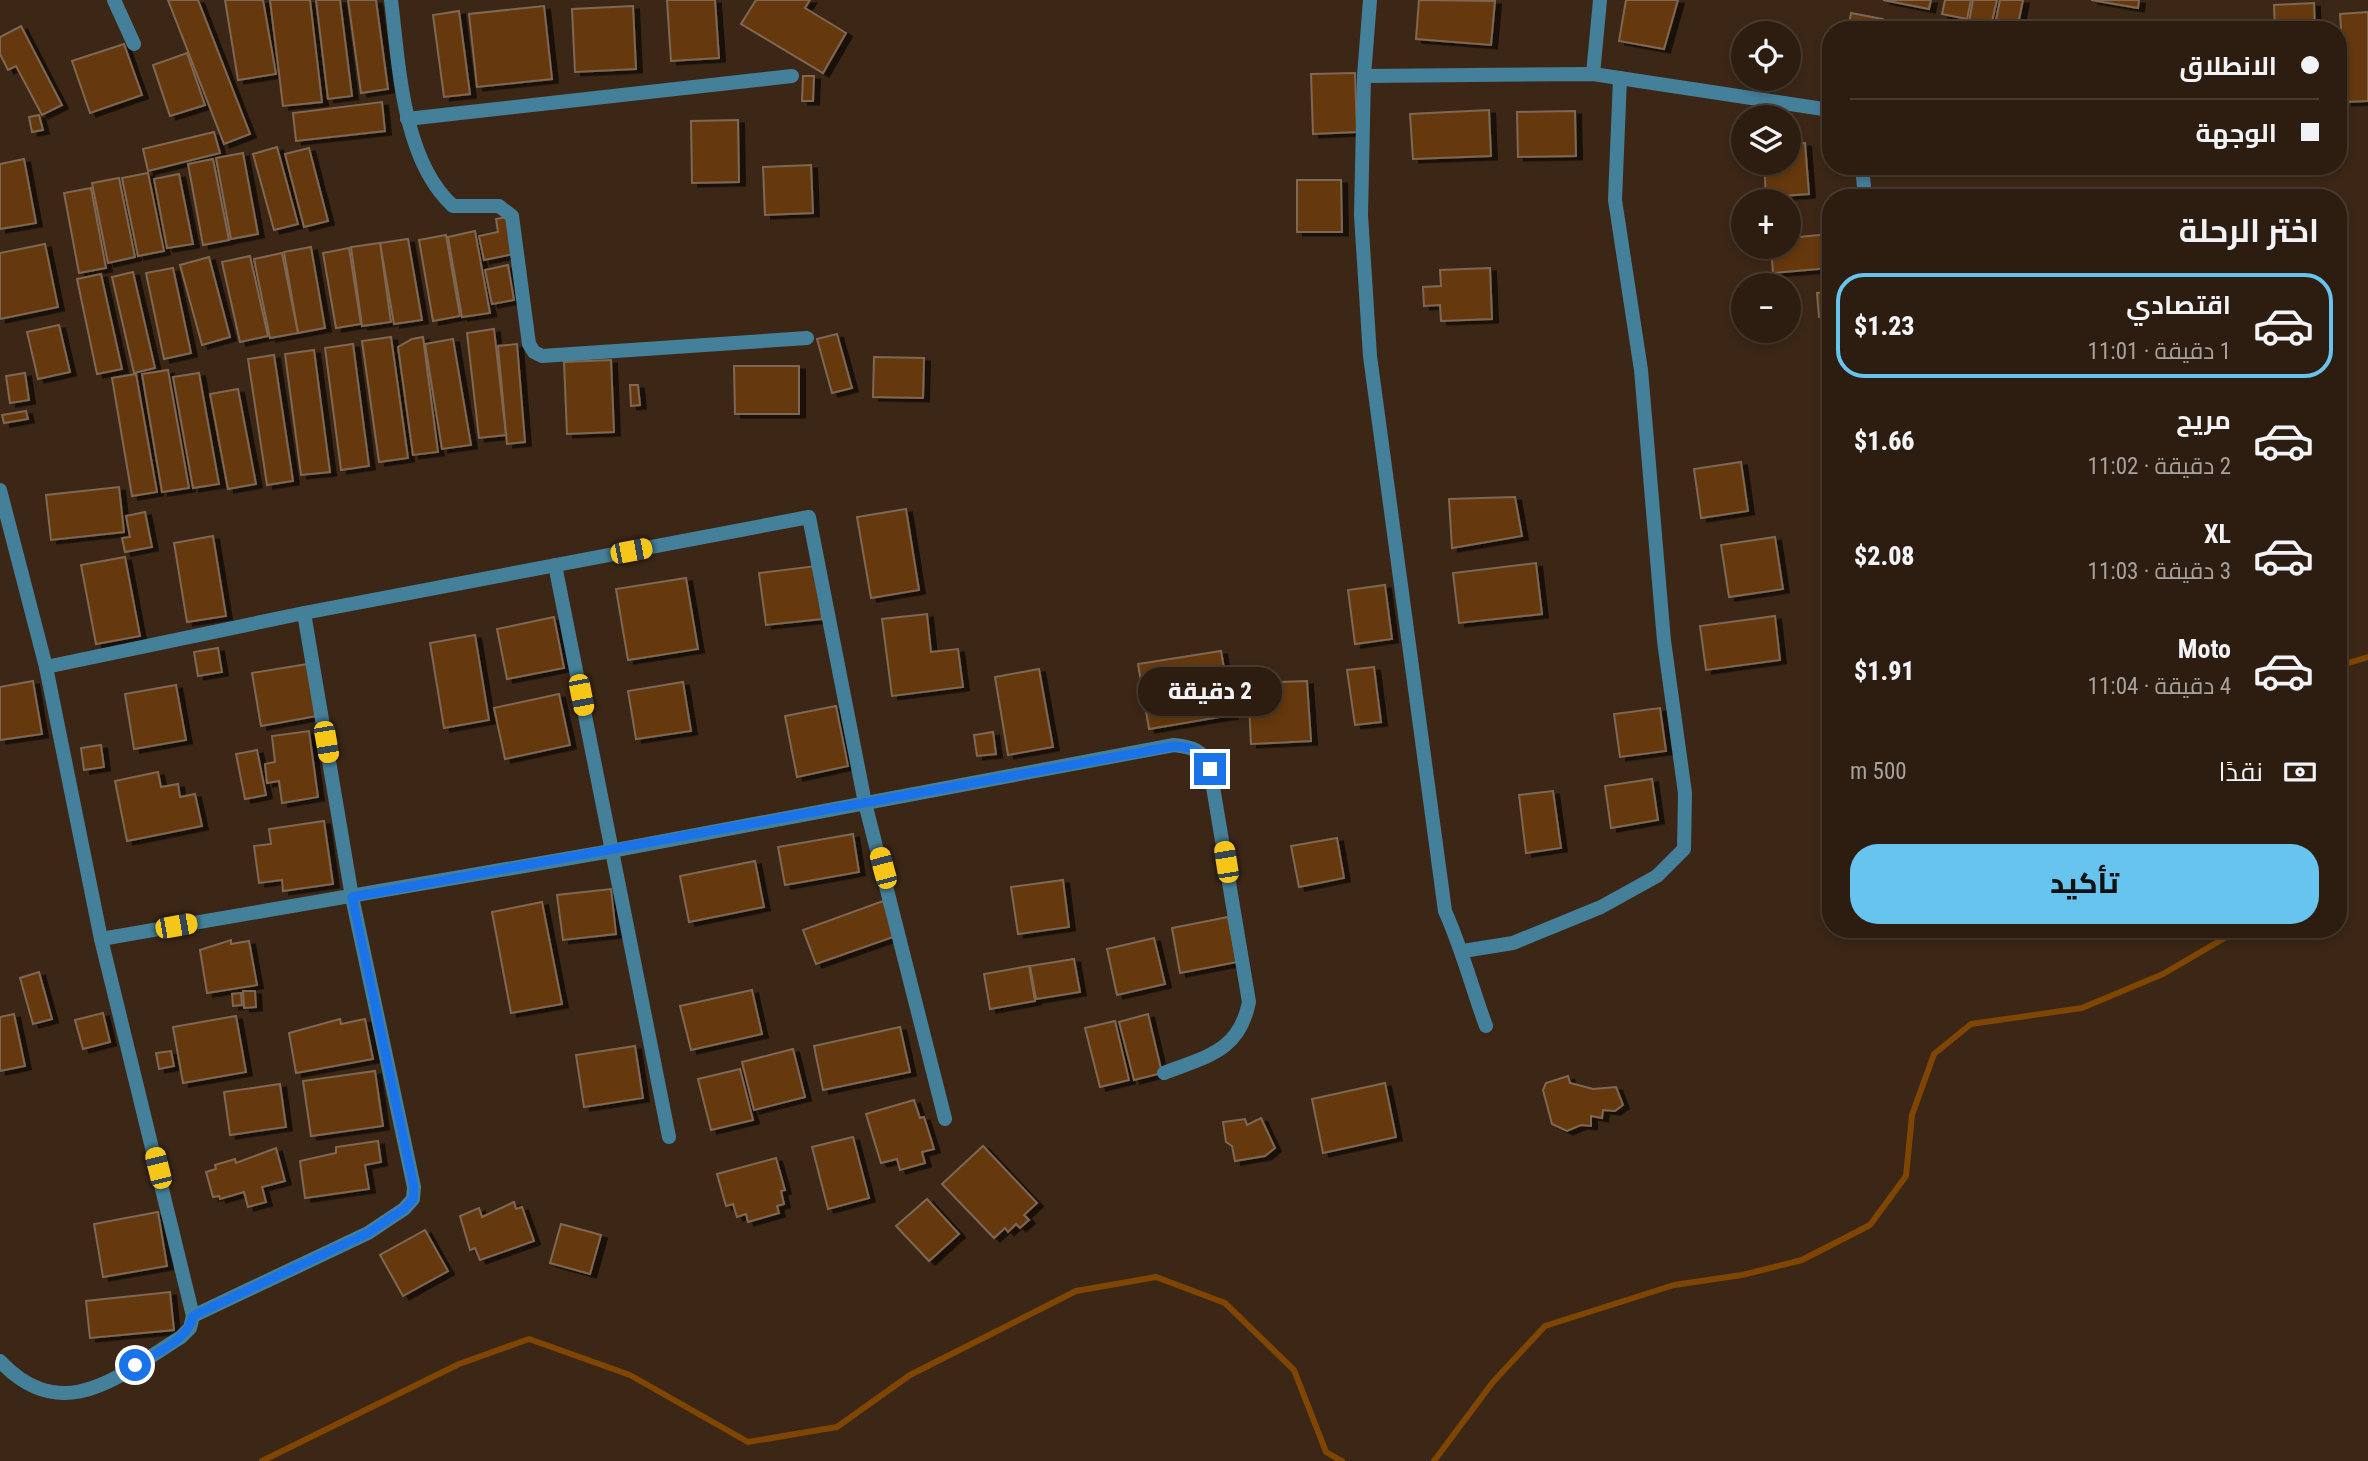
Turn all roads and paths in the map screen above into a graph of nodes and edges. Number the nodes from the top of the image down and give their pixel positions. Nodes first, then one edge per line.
1 (114, 0) edge
2 (391, 0) edge
3 (1370, 0) edge
4 (1600, 0) edge
5 (134, 44) dead end
6 (1593, 74) junction
7 (792, 76) dead end
8 (1364, 76) junction
9 (1620, 78) junction
10 (1822, 109) edge
11 (407, 119) junction
12 (807, 338) dead end
13 (0, 489) edge
14 (555, 565) junction
15 (304, 613) junction
16 (46, 667) junction
17 (865, 803) junction
18 (611, 850) junction
19 (352, 897) junction
20 (101, 939) junction
21 (1463, 951) junction
22 (1486, 1026) dead end
23 (1164, 1073) dead end
24 (945, 1119) dead end
25 (669, 1138) dead end
26 (193, 1316) junction
27 (0, 1361) edge

1 - 5 street
2 - 11 street
3 - 8 street
4 - 6 street
6 - 8 street
6 - 9 street
7 - 11 street
8 - 21 street
9 - 10 street
9 - 21 street
11 - 12 street
13 - 16 street
14 - 15 street
14 - 17 street
14 - 18 street
15 - 16 street
15 - 19 street
16 - 20 street
17 - 18 street
17 - 23 street
17 - 24 street
18 - 19 street
18 - 25 street
19 - 20 street
19 - 26 street
20 - 26 street
21 - 22 street
26 - 27 street

